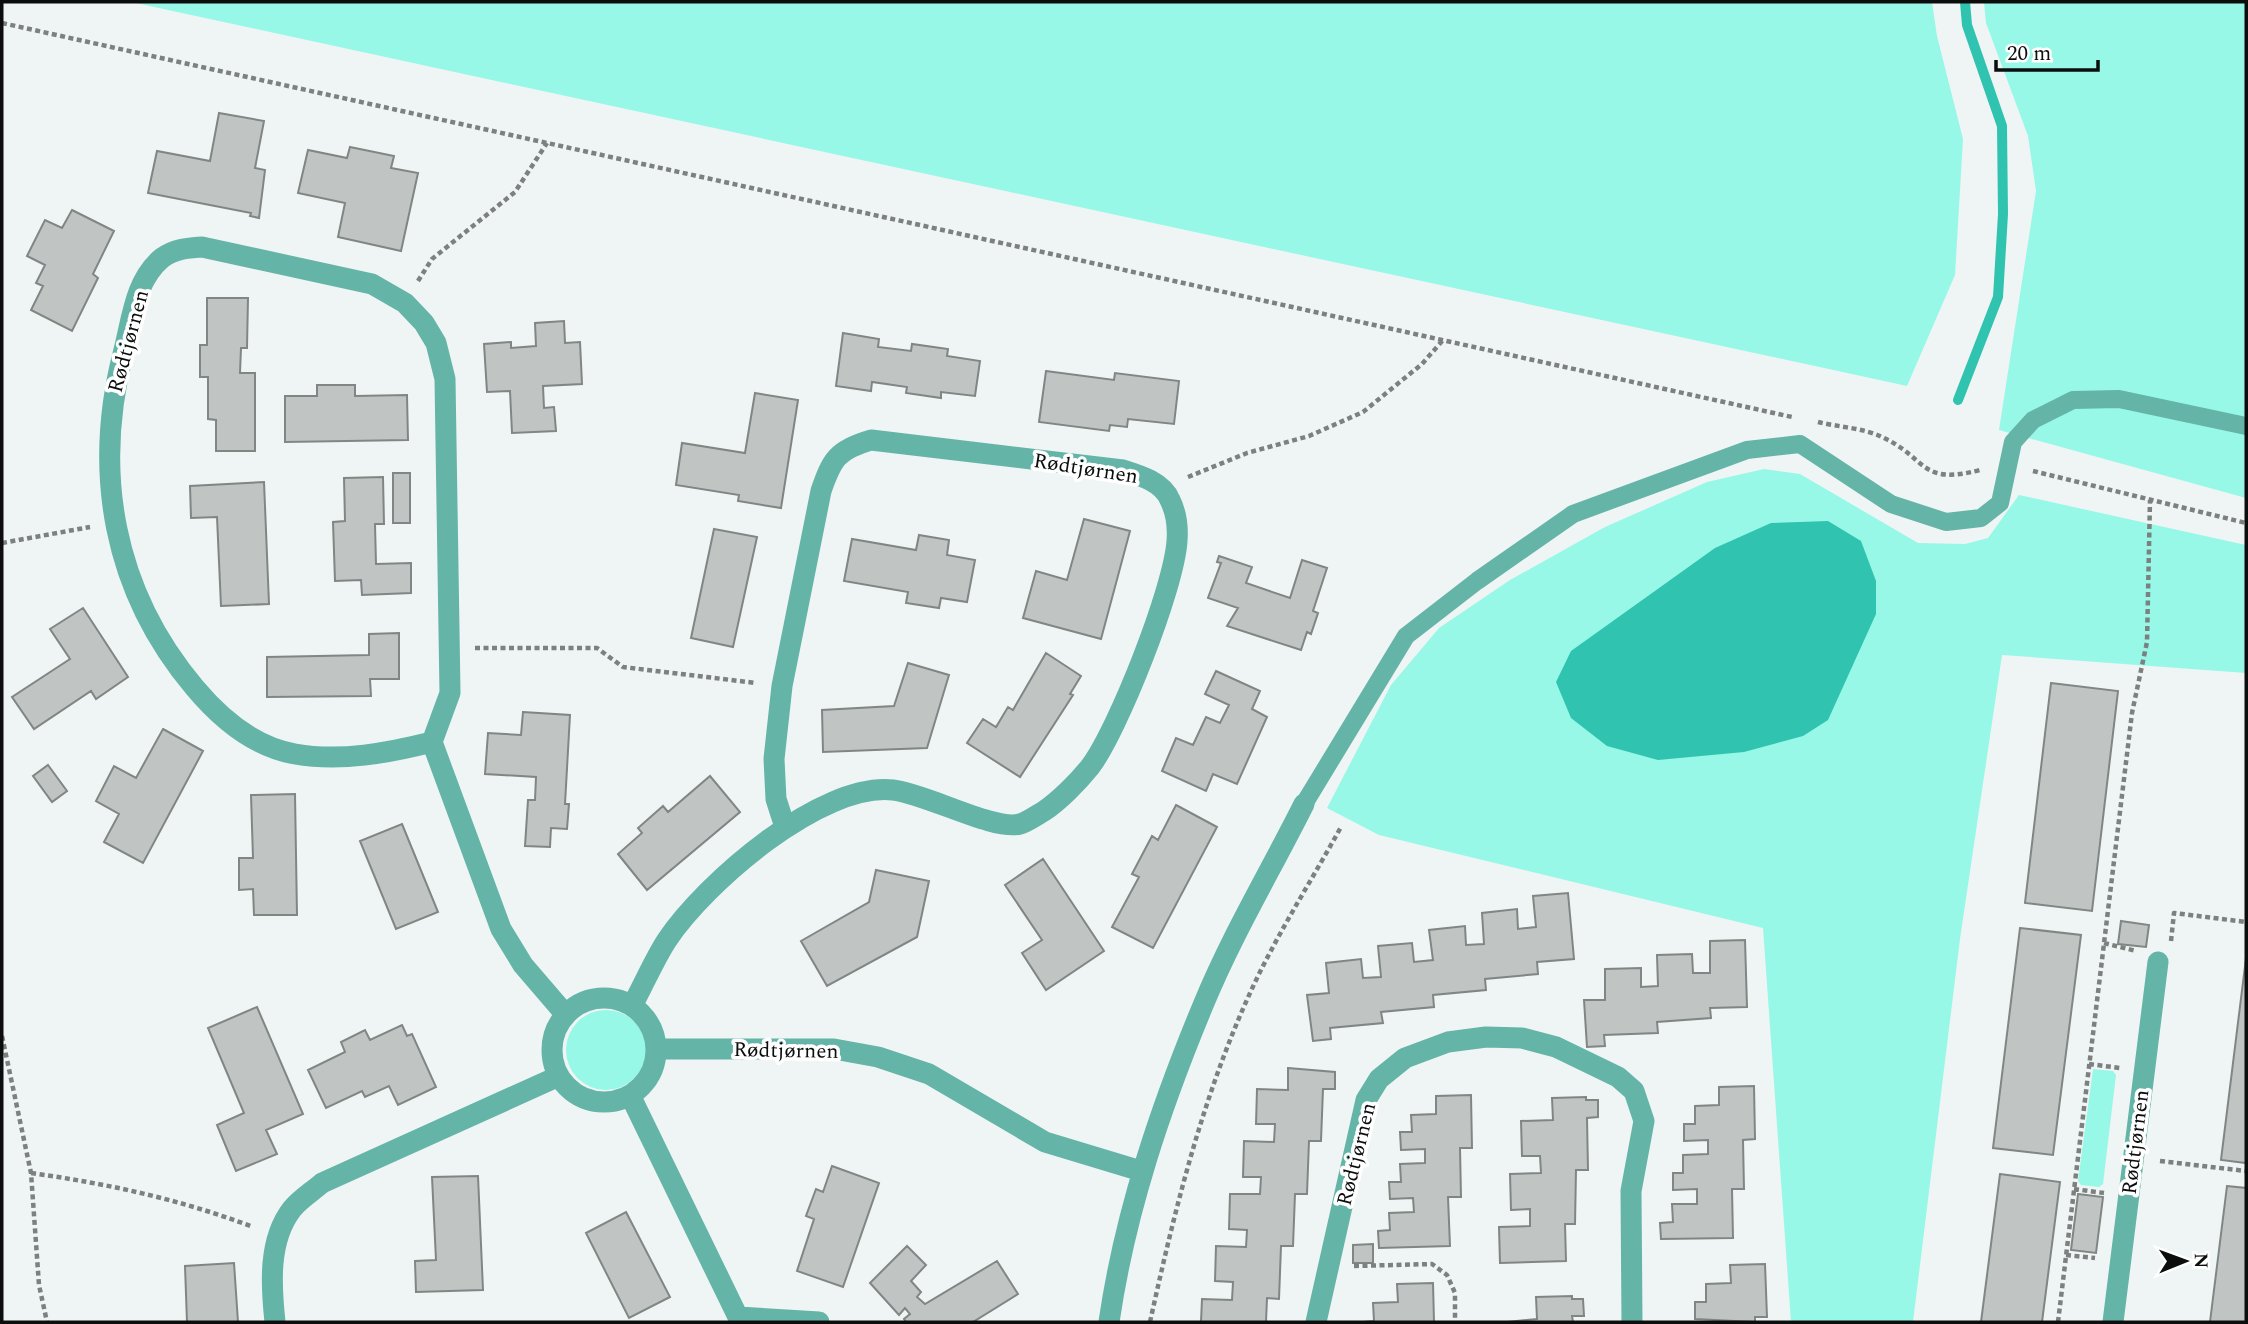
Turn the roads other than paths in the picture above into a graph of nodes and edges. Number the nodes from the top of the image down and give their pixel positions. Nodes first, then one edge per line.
1 (2246, 426) edge
2 (432, 742) junction
3 (1304, 804) joint
4 (785, 827) junction
5 (2158, 962) road end
6 (632, 1006) junction
7 (566, 1015) junction
8 (657, 1049) junction
9 (559, 1076) junction
10 (630, 1095) junction
11 (1141, 1171) junction
12 (737, 1320) edge
13 (275, 1322) edge
14 (819, 1322) edge
15 (1109, 1322) edge
16 (1316, 1322) edge
17 (1632, 1322) edge
18 (2113, 1322) edge

1 - 3 lane
2 - 2 street, Rødtjørnen
2 - 7 street
3 - 11 street
4 - 4 street, Rødtjørnen
4 - 6 street
5 - 18 street, Rødtjørnen
6 - 7 street
6 - 8 street
7 - 9 street
8 - 10 street
8 - 11 street, Rødtjørnen
9 - 10 street
9 - 13 street
10 - 12 street
11 - 15 street
12 - 14 street
16 - 17 street, Rødtjørnen

